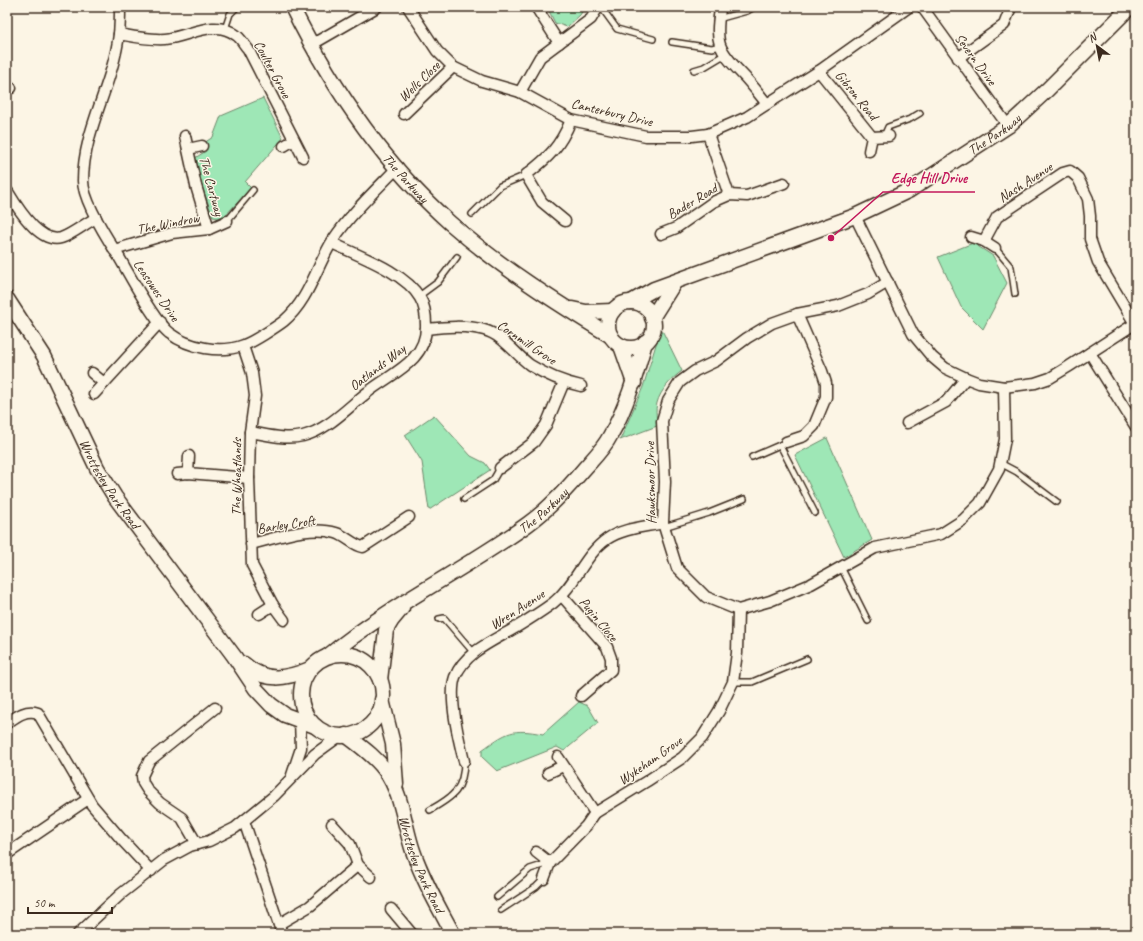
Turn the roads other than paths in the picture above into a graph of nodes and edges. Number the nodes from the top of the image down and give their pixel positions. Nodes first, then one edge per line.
1 (120, 7) edge
2 (237, 7) edge
3 (292, 7) edge
4 (377, 7) edge
5 (408, 7) edge
6 (536, 7) edge
7 (599, 7) edge
8 (754, 7) edge
9 (909, 7) edge
10 (922, 7) edge
11 (1011, 7) edge
12 (1130, 7) edge
13 (719, 14) joint
14 (225, 29) junction
15 (119, 34) junction
16 (653, 39) dead end
17 (672, 42) dead end
18 (559, 43) junction
19 (311, 45) junction
20 (722, 50) junction
21 (958, 58) junction
22 (453, 67) junction
23 (694, 70) dead end
24 (819, 71) junction
25 (520, 92) junction
26 (768, 104) junction
27 (920, 113) dead end
28 (404, 114) dead end
29 (571, 120) junction
30 (1008, 126) junction
31 (708, 134) junction
32 (185, 136) dead end
33 (886, 136) joint
34 (872, 137) junction
35 (294, 140) junction
36 (202, 146) dead end
37 (284, 146) dead end
38 (188, 149) junction
39 (869, 151) dead end
40 (303, 157) dead end
41 (398, 167) junction
42 (526, 175) junction
43 (784, 183) dead end
44 (253, 190) dead end
45 (7, 191) edge
46 (729, 195) junction
47 (472, 214) dead end
48 (855, 216) junction
49 (96, 218) junction
50 (227, 221) joint
51 (565, 221) dead end
52 (209, 229) junction
53 (661, 234) dead end
54 (971, 237) dead end
55 (984, 241) junction
56 (332, 243) junction
57 (995, 248) joint
58 (114, 250) junction
59 (458, 257) dead end
60 (888, 282) junction
61 (674, 283) junction
62 (1015, 294) dead end
63 (419, 296) junction
64 (7, 299) edge
65 (631, 302) junction
66 (565, 308) junction
67 (612, 311) junction
68 (797, 314) junction
69 (652, 318) junction
70 (160, 322) junction
71 (1136, 323) edge
72 (426, 329) junction
73 (616, 341) junction
74 (645, 342) junction
75 (243, 346) junction
76 (1090, 353) junction
77 (92, 373) dead end
78 (966, 378) junction
79 (564, 382) junction
80 (104, 383) junction
81 (634, 383) junction
82 (581, 386) dead end
83 (1004, 387) junction
84 (94, 394) dead end
85 (907, 422) dead end
86 (1136, 426) edge
87 (250, 432) junction
88 (783, 443) junction
89 (189, 456) dead end
90 (752, 457) dead end
91 (1000, 463) junction
92 (500, 468) joint
93 (188, 473) junction
94 (178, 474) dead end
95 (249, 478) junction
96 (464, 499) dead end
97 (744, 499) dead end
98 (1058, 502) dead end
99 (815, 512) dead end
100 (408, 517) dead end
101 (663, 525) junction
102 (251, 544) junction
103 (841, 567) junction
104 (562, 596) junction
105 (410, 598) junction
106 (273, 605) junction
107 (738, 610) junction
108 (259, 614) dead end
109 (439, 619) dead end
110 (284, 620) dead end
111 (868, 621) dead end
112 (474, 653) junction
113 (234, 656) junction
114 (328, 656) junction
115 (807, 660) dead end
116 (310, 669) junction
117 (380, 680) junction
118 (733, 682) junction
119 (582, 696) dead end
120 (382, 700) junction
121 (215, 708) dead end
122 (300, 720) junction
123 (7, 723) edge
124 (315, 726) junction
125 (343, 735) junction
126 (558, 757) dead end
127 (464, 761) joint
128 (563, 766) junction
129 (548, 774) dead end
130 (290, 779) junction
131 (396, 791) junction
132 (88, 799) junction
133 (430, 810) dead end
134 (595, 813) junction
135 (244, 822) junction
136 (332, 824) dead end
137 (197, 844) junction
138 (536, 852) dead end
139 (7, 854) edge
140 (550, 863) junction
141 (358, 865) junction
142 (151, 870) junction
143 (371, 877) dead end
144 (544, 879) joint
145 (498, 897) dead end
146 (391, 909) dead end
147 (501, 910) dead end
148 (279, 924) junction
149 (78, 934) edge
150 (282, 934) edge
151 (412, 934) edge
152 (453, 934) edge

1 - 15 street, Leasowes Drive
2 - 14 lane
3 - 19 street, The Parkway
4 - 19 street
5 - 22 street, Canterbury Drive
6 - 18 street
7 - 16 lane
7 - 18 street
8 - 13 lane
9 - 24 street, Canterbury Drive
10 - 21 street, Severn Drive
11 - 21 street
12 - 30 street, The Parkway
13 - 20 street
14 - 15 street
14 - 35 street, Coulter Grove
15 - 49 street, Leasowes Drive
17 - 20 lane
18 - 25 street
19 - 41 street, The Parkway
20 - 23 lane
20 - 26 street
21 - 30 street, Severn Drive
22 - 25 street, Canterbury Drive
22 - 28 street, Wells Close
24 - 26 street, Canterbury Drive
24 - 34 street, Gibson Road
25 - 29 street, Canterbury Drive
26 - 31 street, Canterbury Drive
27 - 33 lane
29 - 31 street, Canterbury Drive
29 - 42 street
30 - 48 street, The Parkway
31 - 46 street
32 - 38 street, The Cartway
33 - 34 street, Gibson Road
34 - 39 street, Gibson Road
35 - 37 street
35 - 40 street, Coulter Grove
36 - 38 street, The Cartway
38 - 52 street, The Cartway
41 - 56 street, Leasowes Drive
41 - 66 street, The Parkway
42 - 47 lane
42 - 51 street
43 - 46 street, Bader Road
44 - 50 lane
45 - 49 street
46 - 53 street, Bader Road
48 - 60 street
48 - 61 street, The Parkway
49 - 58 street, Leasowes Drive
50 - 52 street, The Windrow
52 - 58 street, The Windrow
54 - 55 street
55 - 57 street
55 - 71 street, Nash Avenue
56 - 63 street, Oatlands Way
56 - 75 street, Leasowes Drive
57 - 62 lane
58 - 70 street, Leasowes Drive
59 - 63 lane
60 - 68 street, Hawksmoor Drive
60 - 78 street
61 - 65 street, The Parkway
61 - 69 street
63 - 72 street, Oatlands Way
64 - 113 street, Wrottesley Park Road
65 - 67 street
65 - 69 street
66 - 67 street, The Parkway
66 - 73 street, The Parkway
67 - 73 street
68 - 88 street
68 - 101 street, Hawksmoor Drive
69 - 74 street
70 - 75 street, Leasowes Drive
70 - 80 street
71 - 76 street
72 - 79 street, Cornmill Grove
72 - 87 street, Oatlands Way
73 - 74 street
73 - 81 street
74 - 81 street, The Parkway
75 - 87 street, The Wheatlands
76 - 83 street
76 - 86 street
77 - 80 street
78 - 83 street
78 - 85 street
79 - 82 street, Cornmill Grove
79 - 92 street, Cornmill Grove
80 - 84 street
81 - 105 street, The Parkway
83 - 91 street
87 - 95 street, The Wheatlands
88 - 90 lane
88 - 99 lane
89 - 93 street
91 - 98 lane
91 - 103 street
92 - 96 lane
93 - 94 street
93 - 95 street
95 - 102 street, The Wheatlands
97 - 101 lane
100 - 102 street, Barley Croft
101 - 104 street, Wren Avenue
101 - 107 street, Hawksmoor Drive
102 - 106 street, The Wheatlands
103 - 107 street
103 - 111 lane
104 - 112 street, Wren Avenue
104 - 119 street, Pugin Close
105 - 114 street, The Parkway
105 - 117 street, The Parkway
106 - 108 street
106 - 110 street, The Wheatlands
107 - 118 street, Wykeham Grove
109 - 112 lane
112 - 127 street, Wren Avenue
113 - 116 street, Wrottesley Park Road
113 - 122 street, Wrottesley Park Road
114 - 116 street
114 - 117 street
115 - 118 lane
116 - 124 street
117 - 120 street
118 - 134 street, Wykeham Grove
120 - 125 street
120 - 131 street, Wrottesley Park Road
121 - 137 street
122 - 124 street, Wrottesley Park Road
122 - 130 street
123 - 132 street
124 - 125 street
125 - 130 street
125 - 131 street, Wrottesley Park Road
126 - 128 street
127 - 133 lane
128 - 129 street
128 - 134 street
130 - 135 street
131 - 152 street, Wrottesley Park Road
132 - 139 street
132 - 142 street
134 - 140 street, Wykeham Grove
135 - 137 street
135 - 148 street
136 - 141 street
137 - 142 street
138 - 140 street
140 - 144 street, Wykeham Grove
140 - 145 lane
141 - 143 street
141 - 148 street
142 - 149 street
144 - 147 lane
146 - 151 street
148 - 150 street

